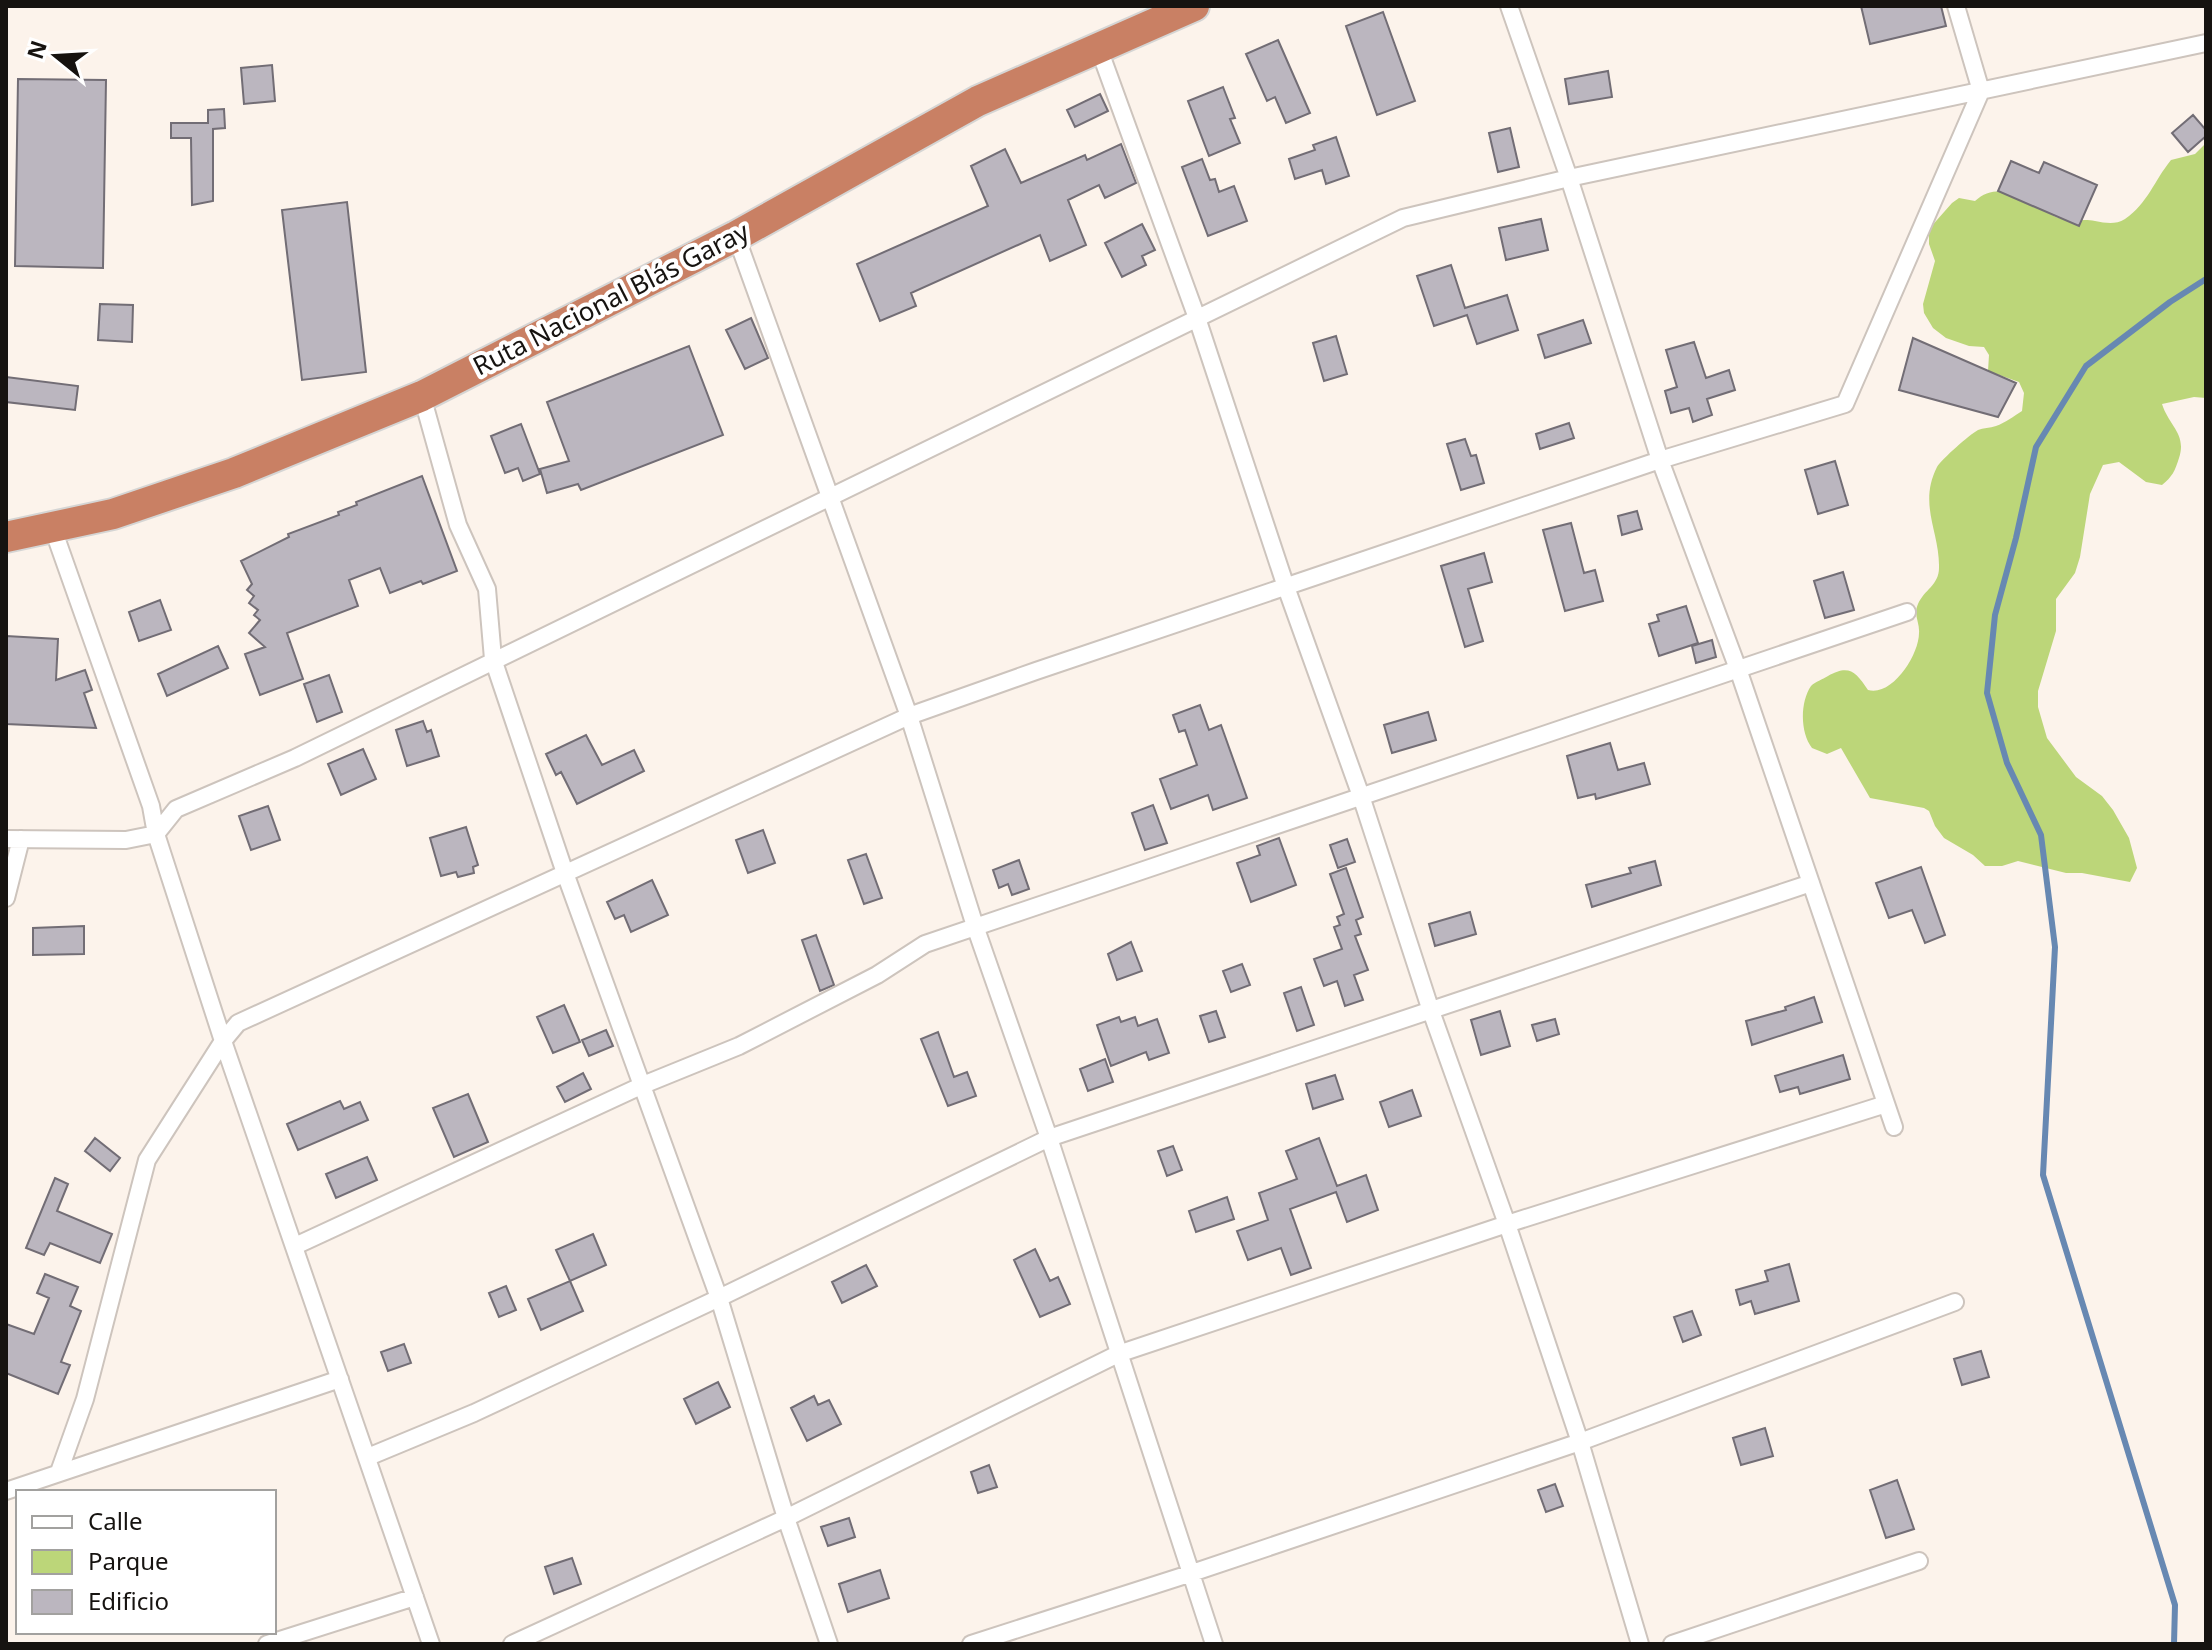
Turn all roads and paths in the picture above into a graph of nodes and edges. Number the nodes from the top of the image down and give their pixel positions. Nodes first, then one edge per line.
1 (1194, 6) edge
2 (1509, 6) edge
3 (1956, 6) edge
4 (2206, 43) edge
5 (1099, 49) junction
6 (1981, 91) junction
7 (1569, 178) junction
8 (736, 236) junction
9 (1197, 318) junction
10 (422, 396) junction
11 (1660, 460) junction
12 (832, 498) junction
13 (53, 529) junction
14 (6, 537) edge
15 (1286, 587) junction
16 (1907, 612) dead end
17 (493, 659) junction
18 (1738, 669) junction
19 (909, 716) junction
20 (1361, 796) junction
21 (156, 834) junction
22 (14, 839) edge
23 (565, 873) junction
24 (1811, 883) junction
25 (6, 898) edge
26 (975, 926) junction
27 (1431, 1011) junction
28 (223, 1041) junction
29 (643, 1085) junction
30 (1886, 1104) junction
31 (1894, 1127) dead end
32 (1049, 1138) junction
33 (1507, 1224) junction
34 (295, 1246) junction
35 (719, 1298) junction
36 (1955, 1302) dead end
37 (1118, 1354) junction
38 (340, 1379) junction
39 (1580, 1442) junction
40 (368, 1457) junction
41 (59, 1472) junction
42 (6, 1491) edge
43 (786, 1518) junction
44 (1919, 1561) dead end
45 (1189, 1574) junction
46 (415, 1597) junction
47 (267, 1644) edge
48 (431, 1644) edge
49 (512, 1644) edge
50 (829, 1644) edge
51 (971, 1644) edge
52 (1214, 1644) edge
53 (1640, 1644) edge
54 (1672, 1644) edge

1 - 5 highway, Ruta Nacional Blás Garay
2 - 7 street
3 - 6 street
4 - 6 street
5 - 8 highway, Ruta Nacional Blás Garay
5 - 9 street
6 - 7 street
6 - 11 street
7 - 9 street
7 - 11 street
8 - 10 highway, Ruta Nacional Blás Garay
8 - 12 street
9 - 12 street
9 - 15 street
10 - 13 highway, Ruta Nacional Blás Garay
10 - 17 street
11 - 15 street
11 - 18 street
12 - 17 street
12 - 19 street
13 - 14 highway, Ruta Nacional Blás Garay
13 - 21 street
15 - 19 street
15 - 20 street
16 - 18 street
17 - 21 street
17 - 23 street
18 - 20 street
18 - 24 street
19 - 23 street
19 - 26 street
20 - 26 street
20 - 27 street
21 - 22 street
21 - 28 street
22 - 25 street
23 - 28 street
23 - 29 street
24 - 27 street
24 - 30 street
26 - 29 street
26 - 32 street
27 - 32 street
27 - 33 street
28 - 34 street
28 - 41 street
29 - 34 street
29 - 35 street
30 - 31 street
30 - 33 street
32 - 35 street
32 - 37 street
33 - 37 street
33 - 39 street
34 - 38 street
35 - 40 street
35 - 43 street
36 - 39 street
37 - 43 street
37 - 45 street
38 - 40 street
38 - 41 street
39 - 45 street
39 - 53 street
40 - 46 street
41 - 42 street
43 - 49 street
43 - 50 street
44 - 54 street
45 - 51 street
45 - 52 street
46 - 47 street
46 - 48 street

